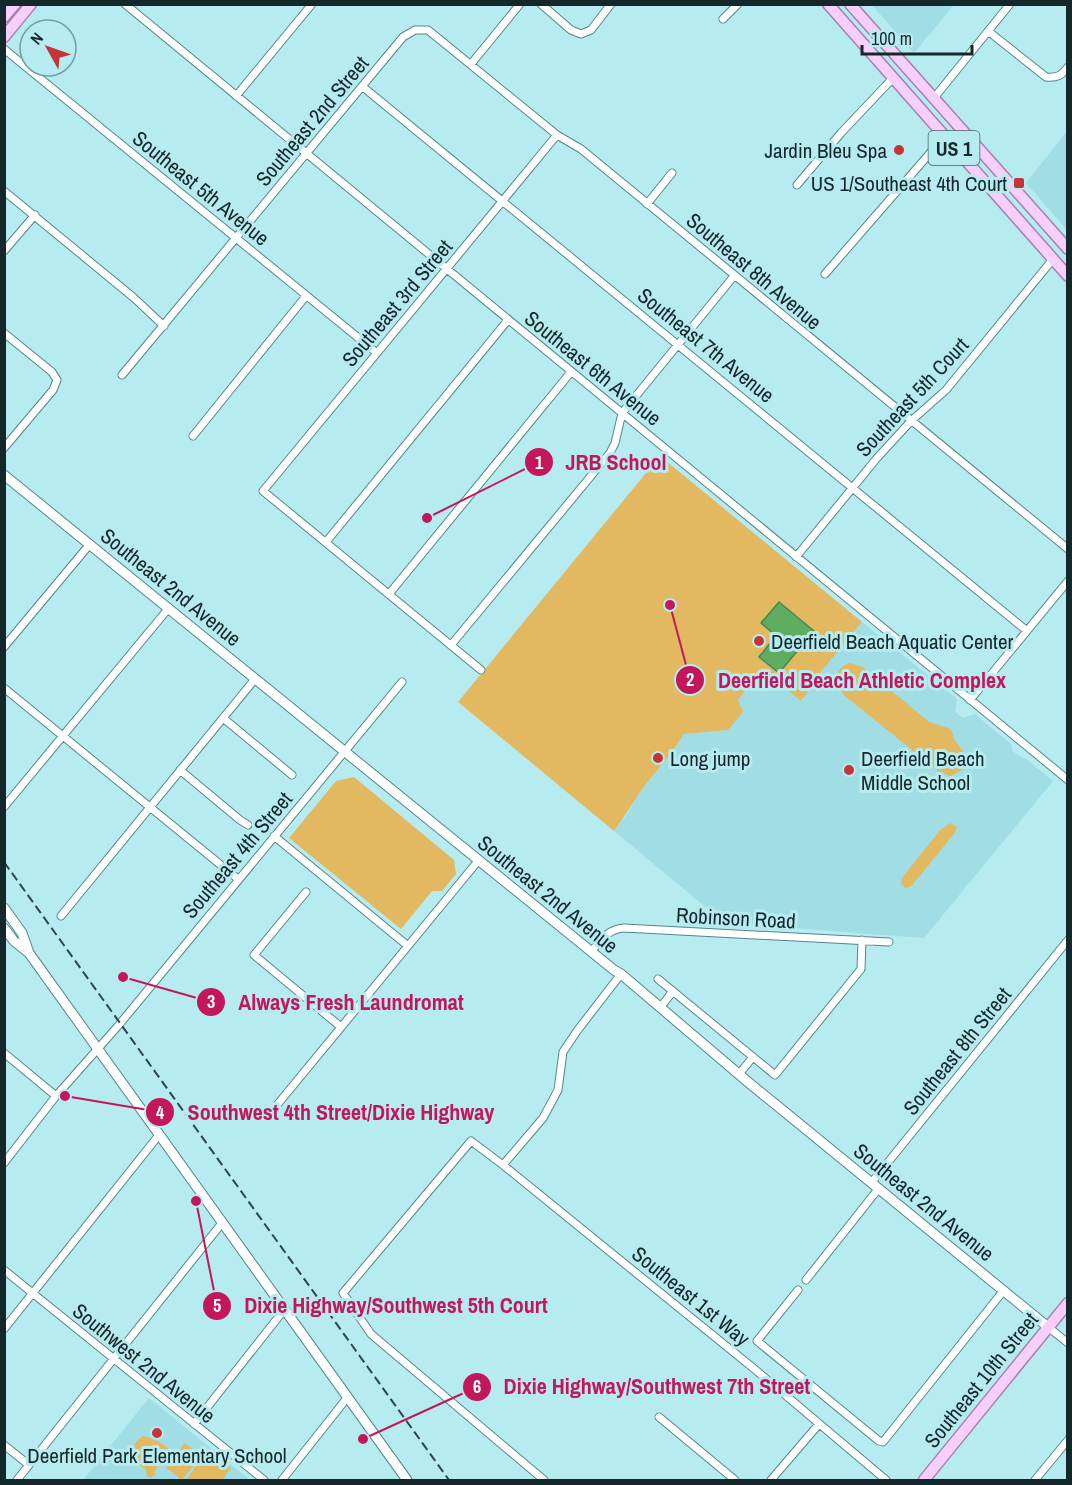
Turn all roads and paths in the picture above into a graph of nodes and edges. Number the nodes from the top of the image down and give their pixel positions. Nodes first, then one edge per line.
1 (15, 4) edge
2 (31, 4) edge
3 (125, 4) edge
4 (299, 4) edge
5 (312, 4) edge
6 (520, 4) edge
7 (540, 4) edge
8 (611, 4) edge
9 (738, 4) edge
10 (828, 4) edge
11 (850, 4) edge
12 (1010, 4) edge
13 (307, 11) junction
14 (4, 17) edge
15 (723, 19) dead end
16 (415, 30) joint
17 (988, 31) junction
18 (4, 37) edge
19 (4, 49) edge
20 (471, 64) junction
21 (1068, 67) edge
22 (896, 82) junction
23 (363, 87) junction
24 (236, 96) junction
25 (934, 98) junction
26 (925, 114) junction
27 (954, 122) junction
28 (557, 135) junction
29 (945, 137) junction
30 (307, 154) junction
31 (672, 173) dead end
32 (797, 185) dead end
33 (4, 191) edge
34 (502, 201) junction
35 (647, 204) junction
36 (34, 215) junction
37 (1022, 225) junction
38 (1054, 235) junction
39 (236, 239) junction
40 (1068, 249) edge
41 (4, 251) edge
42 (1053, 259) junction
43 (1068, 261) edge
44 (446, 269) junction
45 (825, 274) dead end
46 (734, 276) junction
47 (1068, 276) edge
48 (306, 296) junction
49 (508, 320) junction
50 (165, 326) junction
51 (4, 333) edge
52 (678, 344) junction
53 (377, 353) junction
54 (572, 372) junction
55 (122, 375) dead end
56 (622, 413) junction
57 (910, 422) junction
58 (193, 436) dead end
59 (4, 448) edge
60 (4, 475) edge
61 (852, 488) junction
62 (326, 542) junction
63 (90, 544) junction
64 (1068, 549) edge
65 (796, 557) junction
66 (1068, 581) edge
67 (389, 594) junction
68 (168, 609) junction
69 (1027, 631) junction
70 (451, 645) junction
71 (4, 647) edge
72 (481, 670) dead end
73 (255, 679) junction
74 (402, 682) dead end
75 (4, 688) edge
76 (970, 700) junction
77 (223, 718) junction
78 (64, 736) junction
79 (344, 752) junction
80 (180, 770) junction
81 (292, 775) dead end
82 (1068, 780) edge
83 (4, 807) edge
84 (150, 807) junction
85 (248, 825) dead end
86 (274, 836) junction
87 (478, 861) junction
88 (238, 879) junction
89 (306, 892) dead end
90 (4, 908) edge
91 (61, 916) dead end
92 (4, 928) edge
93 (862, 940) junction
94 (1068, 940) edge
95 (889, 942) dead end
96 (408, 946) junction
97 (591, 952) junction
98 (29, 953) junction
99 (621, 974) junction
100 (658, 979) dead end
101 (673, 991) junction
102 (660, 1008) junction
103 (341, 1027) junction
104 (97, 1049) junction
105 (4, 1053) edge
106 (753, 1057) junction
107 (739, 1074) junction
108 (57, 1096) junction
109 (277, 1105) dead end
110 (159, 1135) junction
111 (4, 1163) edge
112 (503, 1165) junction
113 (875, 1185) junction
114 (222, 1223) junction
115 (4, 1270) edge
116 (806, 1280) dead end
117 (798, 1290) dead end
118 (1004, 1290) junction
119 (33, 1293) junction
120 (1068, 1303) edge
121 (284, 1310) junction
122 (1048, 1327) junction
123 (4, 1329) edge
124 (1068, 1343) edge
125 (113, 1359) junction
126 (348, 1398) junction
127 (659, 1417) dead end
128 (194, 1424) junction
129 (819, 1424) junction
130 (1068, 1440) edge
131 (4, 1444) edge
132 (29, 1465) junction
133 (17, 1480) edge
134 (264, 1480) edge
135 (282, 1480) edge
136 (407, 1480) edge
137 (544, 1480) edge
138 (735, 1480) edge
139 (771, 1480) edge
140 (886, 1480) edge
141 (924, 1480) edge
142 (1035, 1480) edge

1 - 14 main road
2 - 18 main road
3 - 24 street, Southeast 6th Avenue
4 - 13 street
5 - 13 street
6 - 20 street
7 - 8 street
9 - 15 street
10 - 22 main road, US 1
11 - 25 main road, US 1
12 - 17 street
13 - 24 street
16 - 20 street, Southeast 8th Avenue
16 - 23 street, Southeast 2nd Street
17 - 21 street
17 - 25 street
19 - 39 street, Southeast 5th Avenue
20 - 28 street, Southeast 8th Avenue
22 - 25 main road
22 - 26 main road, US 1
22 - 32 street
23 - 30 street, Southeast 2nd Street
23 - 34 street, Southeast 7th Avenue
24 - 30 street, Southeast 6th Avenue
25 - 27 main road, US 1
26 - 27 main road
26 - 29 main road, US 1
27 - 38 main road, US 1
28 - 34 street, Southeast 3rd Street
28 - 35 street, Southeast 8th Avenue
29 - 37 main road, US 1
29 - 45 street
30 - 39 street, Southeast 2nd Street
30 - 44 street, Southeast 6th Avenue
31 - 35 street
33 - 36 street
34 - 44 street, Southeast 3rd Street
34 - 52 street, Southeast 7th Avenue
35 - 46 street, Southeast 8th Avenue
36 - 41 street
36 - 50 street
37 - 38 main road
37 - 42 main road, US 1
38 - 40 main road, US 1
39 - 48 street, Southeast 5th Avenue
39 - 50 street, Southeast 2nd Street
42 - 43 main road
42 - 47 main road, US 1
42 - 57 street, Southeast 5th Court
44 - 49 street, Southeast 6th Avenue
44 - 53 street, Southeast 3rd Street
46 - 52 street
46 - 57 street, Southeast 8th Avenue
48 - 53 street, Southeast 5th Avenue
48 - 58 street
49 - 54 street, Southeast 6th Avenue
49 - 62 street
50 - 55 street, Southeast 2nd Street
51 - 59 street
52 - 56 street
52 - 61 street, Southeast 7th Avenue
53 - 62 street, Southeast 3rd Street
54 - 56 street, Southeast 6th Avenue
54 - 67 street
56 - 65 street, Southeast 6th Avenue
56 - 70 street
57 - 61 street, Southeast 5th Court
57 - 64 street, Southeast 8th Avenue
60 - 63 street, Southeast 2nd Avenue
61 - 65 street, Southeast 5th Court
61 - 69 street, Southeast 7th Avenue
62 - 67 street
63 - 68 street, Southeast 2nd Avenue
63 - 71 street
65 - 76 street, Southeast 6th Avenue
66 - 69 street
67 - 70 street
68 - 73 street, Southeast 2nd Avenue
68 - 78 street
69 - 76 street
70 - 72 street
73 - 77 street
73 - 79 street, Southeast 2nd Avenue
74 - 79 street, Southeast 4th Street
75 - 78 street
76 - 82 street, Southeast 6th Avenue
77 - 80 street
77 - 81 street
78 - 83 street
78 - 84 street
79 - 86 street, Southeast 4th Street
79 - 87 street, Southeast 2nd Avenue
80 - 84 street
80 - 85 street
84 - 88 street
84 - 91 street
86 - 88 street, Southeast 4th Street
86 - 96 street
87 - 96 street
87 - 97 street, Southeast 2nd Avenue
88 - 104 street, Southeast 4th Street
89 - 103 street
90 - 98 street
92 - 98 street
93 - 95 street, Robinson Road
93 - 97 street, Robinson Road
93 - 106 street
94 - 113 street, Southeast 8th Street
96 - 103 street
97 - 99 street, Southeast 2nd Avenue
98 - 104 street
99 - 102 street, Southeast 2nd Avenue
99 - 112 street
100 - 101 street
101 - 102 street
101 - 106 street
102 - 107 street, Southeast 2nd Avenue
103 - 109 street
104 - 108 street, Southeast 4th Street
104 - 110 street
105 - 108 street
106 - 107 street
107 - 113 street, Southeast 2nd Avenue
108 - 111 street, Southeast 4th Street
110 - 114 street
110 - 119 street
112 - 129 street, Southeast 1st Way
112 - 137 street, Southeast 1st Way
113 - 116 street, Southeast 8th Street
113 - 118 street, Southeast 2nd Avenue
114 - 121 street
114 - 125 street
115 - 119 street, Southwest 2nd Avenue
117 - 118 street
118 - 122 street, Southeast 2nd Avenue
119 - 123 street
119 - 125 street, Southwest 2nd Avenue
120 - 122 main road, Southeast 10th Street
121 - 126 street
121 - 128 street
122 - 124 street, Southeast 2nd Avenue
122 - 141 main road, Southeast 10th Street
125 - 128 street, Southwest 2nd Avenue
125 - 132 street
126 - 135 street
126 - 136 street
127 - 138 street
128 - 134 street, Southwest 2nd Avenue
129 - 139 street
129 - 140 street, Southeast 1st Way
130 - 142 street
131 - 132 street
132 - 133 street

